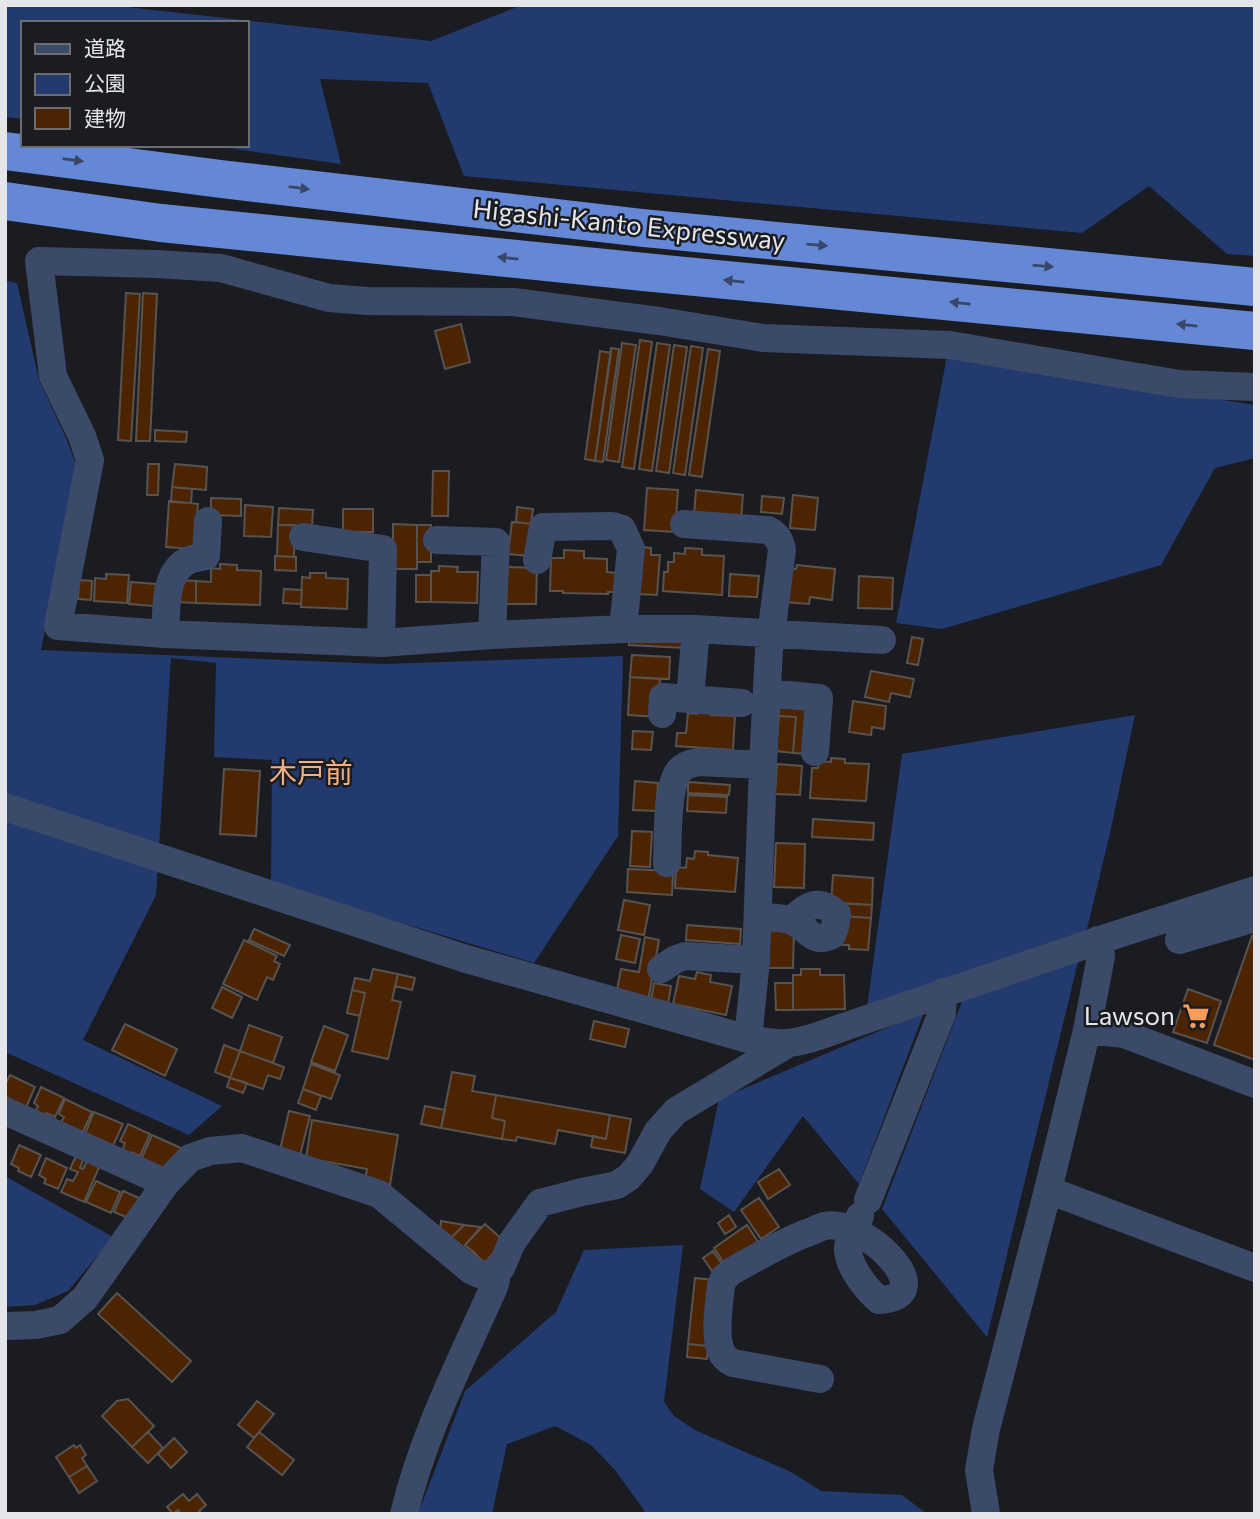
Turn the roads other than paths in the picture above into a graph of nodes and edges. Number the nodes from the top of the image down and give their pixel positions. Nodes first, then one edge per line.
1 (5, 151) edge
2 (5, 201) edge
3 (1255, 286) edge
4 (1255, 331) edge
5 (1255, 387) edge
6 (208, 521) dead end
7 (684, 524) dead end
8 (303, 537) dead end
9 (437, 540) dead end
10 (537, 560) dead end
11 (623, 629) junction
12 (695, 629) junction
13 (771, 633) junction
14 (165, 634) junction
15 (492, 635) junction
16 (882, 640) dead end
17 (381, 643) junction
18 (754, 698) junction
19 (690, 699) junction
20 (662, 714) dead end
21 (815, 752) dead end
22 (763, 765) junction
23 (5, 807) edge
24 (667, 863) dead end
25 (1255, 890) edge
26 (758, 916) junction
27 (1255, 918) edge
28 (792, 920) dead end
29 (1098, 940) junction
30 (1179, 940) dead end
31 (757, 960) junction
32 (661, 969) dead end
33 (943, 992) junction
34 (1087, 1030) junction
35 (748, 1039) junction
36 (789, 1043) junction
37 (1255, 1084) edge
38 (5, 1111) edge
39 (166, 1183) junction
40 (1048, 1190) junction
41 (1103, 1193) dead end
42 (1255, 1250) edge
43 (1255, 1268) edge
44 (494, 1272) junction
45 (5, 1326) edge
46 (820, 1378) dead end
47 (404, 1514) edge
48 (986, 1514) edge

1 -> 3 highway, Higashi-Kanto Expressway
4 -> 2 highway, Higashi-Kanto Expressway
5 - 14 street
6 - 14 street
7 - 13 street
8 - 17 street
9 - 15 street
10 - 11 street
11 - 12 street
11 - 15 street
12 - 13 street
12 - 19 street
13 - 16 street
13 - 18 street
14 - 17 street
15 - 17 street
18 - 19 street
18 - 21 street
18 - 22 street
19 - 20 street
22 - 24 street
22 - 26 street
23 - 35 street
25 - 29 street
26 - 28 street
26 - 31 street
27 - 30 street
29 - 33 street
29 - 34 street
31 - 32 street
31 - 35 street
33 - 36 street
33 - 46 street
34 - 37 street
34 - 40 street
35 - 36 street
36 - 44 street
38 - 39 street
39 - 44 street
39 - 45 street
40 - 43 street
40 - 48 street
41 - 42 street
44 - 47 street

